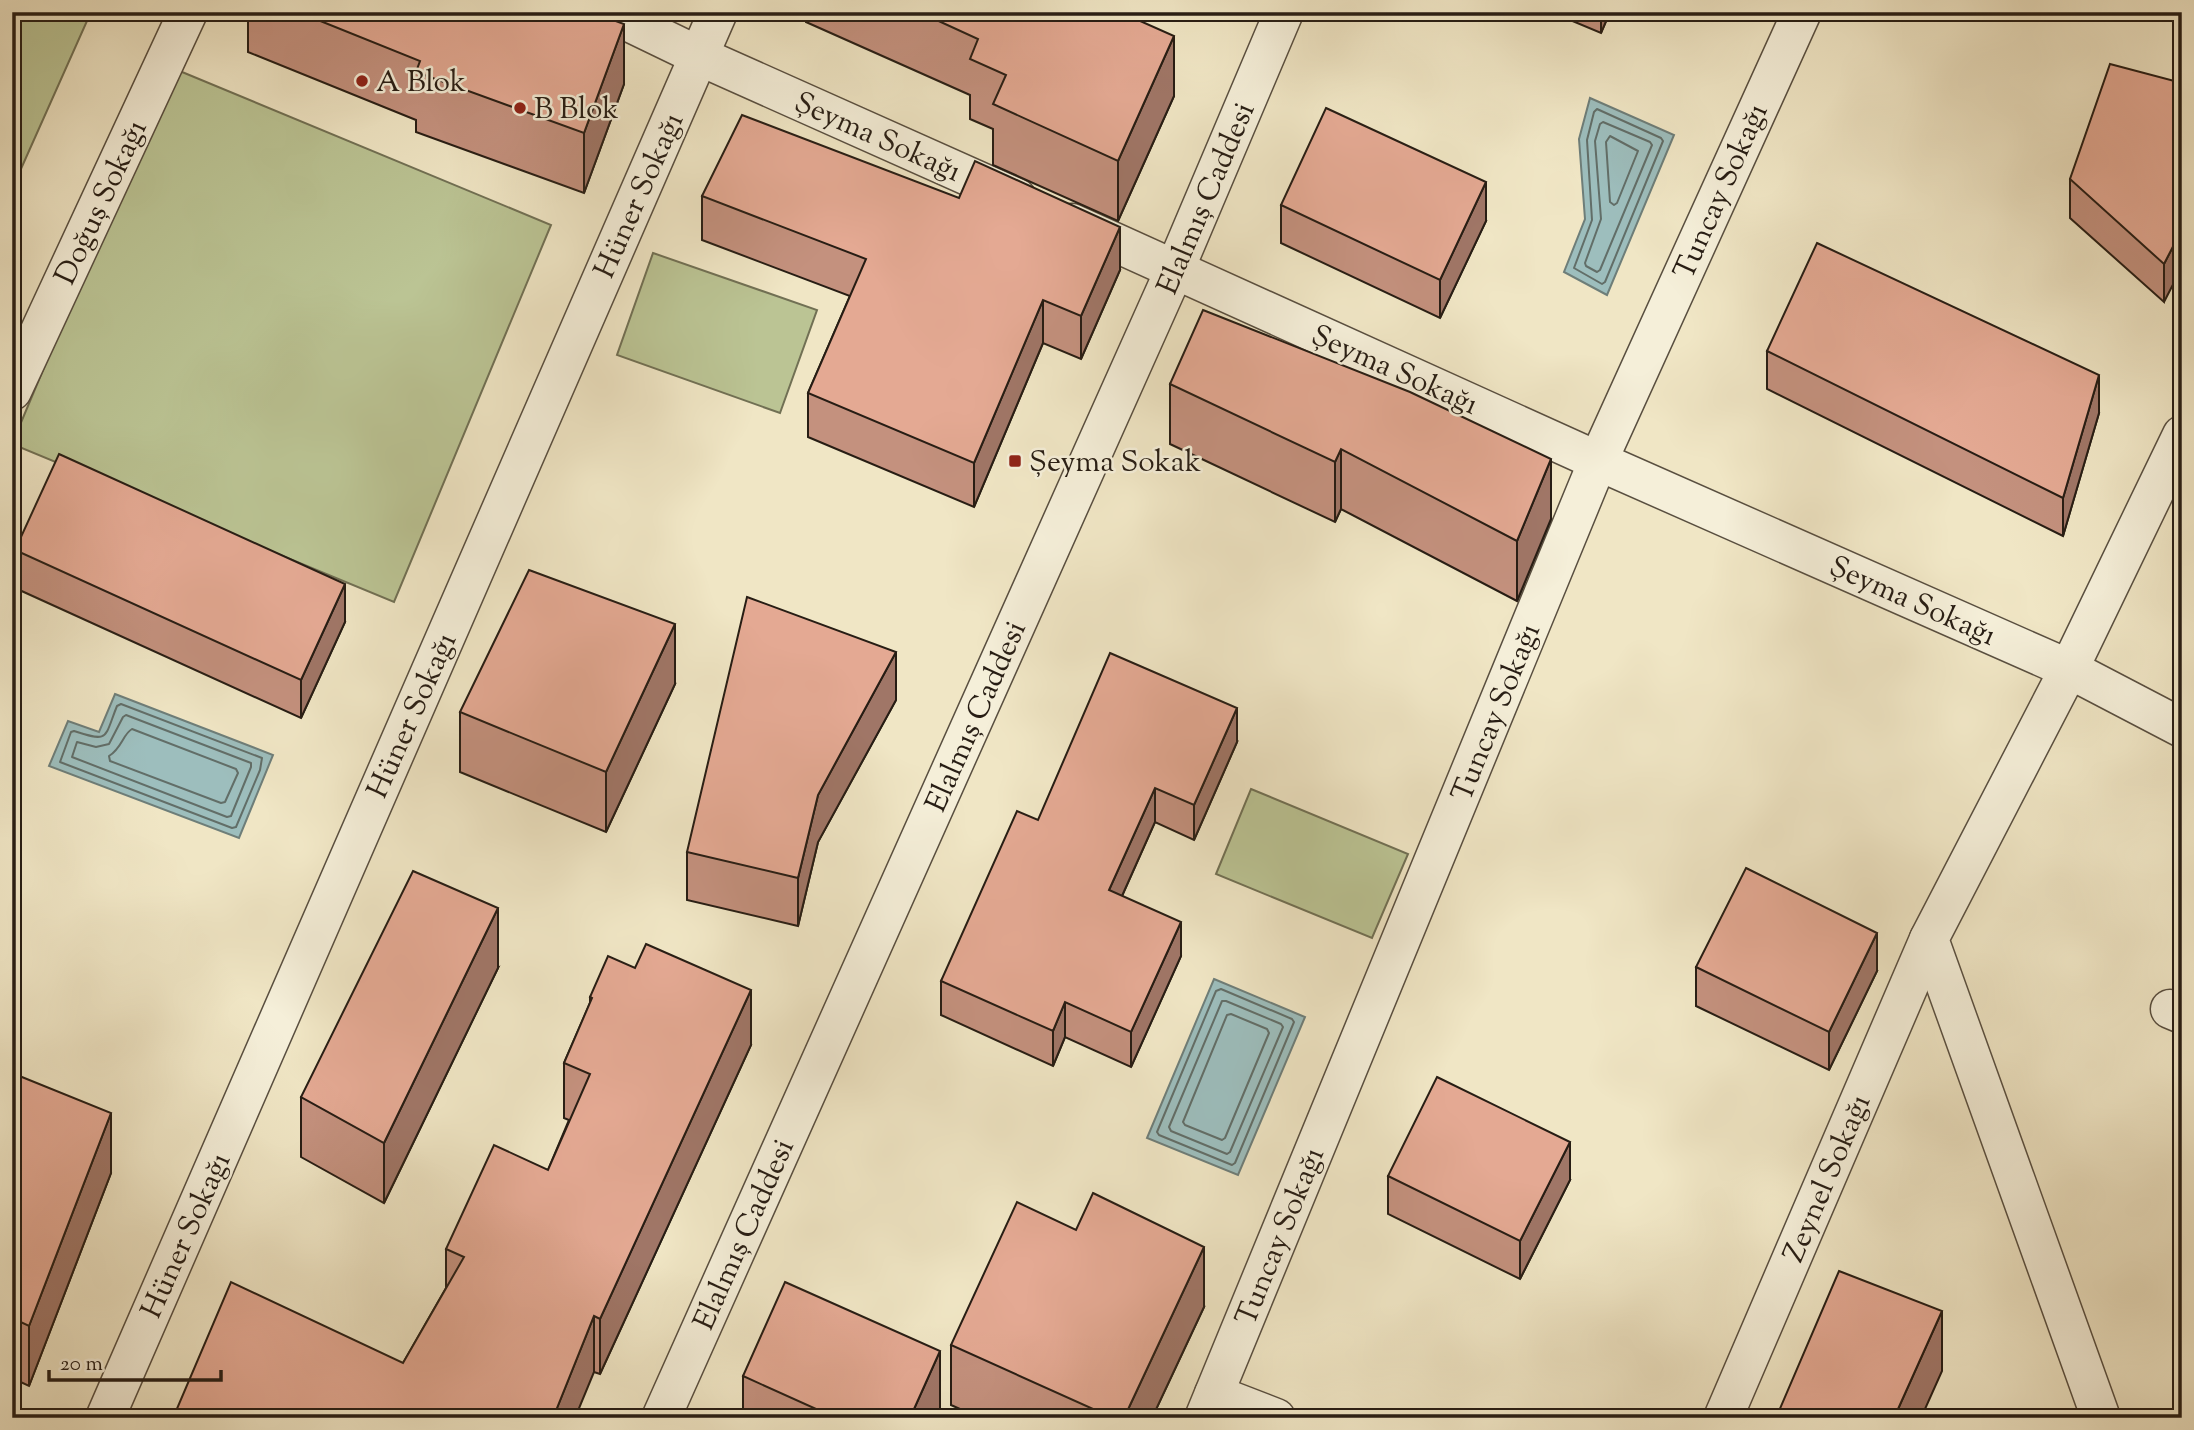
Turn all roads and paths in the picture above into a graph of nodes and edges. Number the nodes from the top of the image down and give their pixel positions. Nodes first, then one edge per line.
1 (188, 12) edge
2 (608, 12) edge
3 (718, 12) edge
4 (1284, 12) edge
5 (1802, 12) edge
6 (699, 56) junction
7 (1175, 269) junction
8 (12, 391) edge
9 (2182, 435) edge
10 (1598, 461) junction
11 (2069, 669) junction
12 (2182, 727) edge
13 (1929, 939) junction
14 (1209, 1406) edge
15 (105, 1418) edge
16 (661, 1418) edge
17 (1276, 1418) edge
18 (1723, 1418) edge
19 (2101, 1418) edge

1 - 8 street, Doğuş Sokağı
2 - 6 street, Şeyma Sokağı
3 - 6 street, Hüner Sokağı
4 - 7 street, Elalmış Caddesi
5 - 10 street, Tuncay Sokağı
6 - 7 street, Şeyma Sokağı
6 - 15 street, Hüner Sokağı
7 - 10 street, Şeyma Sokağı
7 - 16 street, Elalmış Caddesi
9 - 11 street
10 - 11 street, Şeyma Sokağı
10 - 14 street, Tuncay Sokağı
11 - 12 street, Şeyma Sokağı
11 - 13 street, Zeynel Sokağı
13 - 18 street, Zeynel Sokağı
13 - 19 street
14 - 17 street

